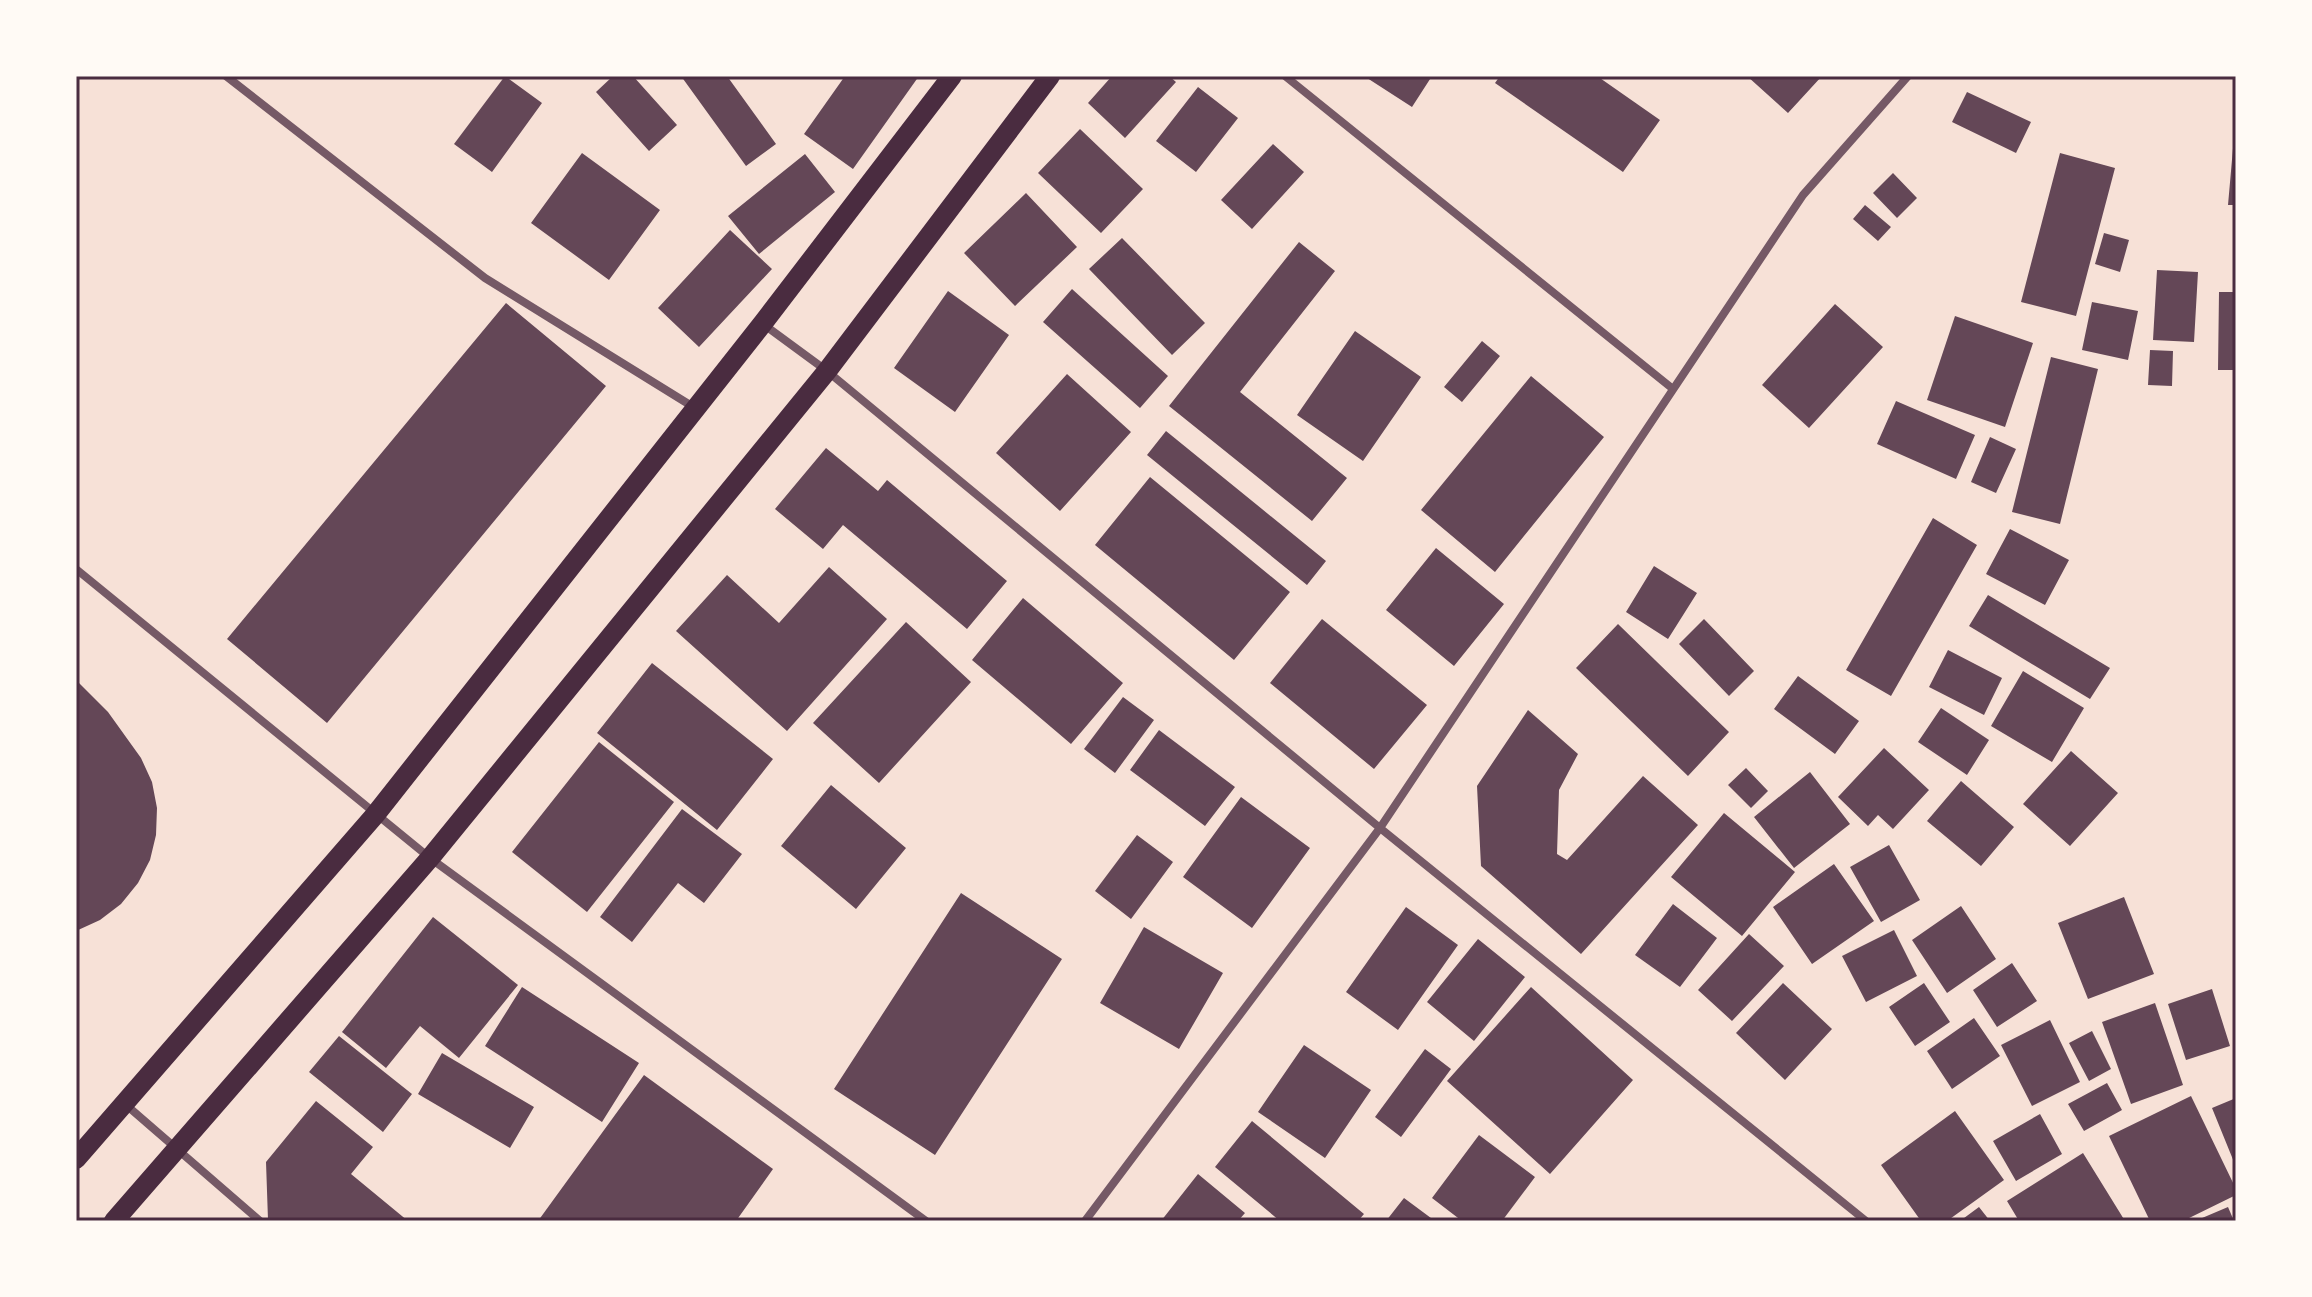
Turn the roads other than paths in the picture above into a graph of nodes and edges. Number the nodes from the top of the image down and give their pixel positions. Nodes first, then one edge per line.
1 (226, 76) edge
2 (952, 76) edge
3 (1050, 76) edge
4 (1285, 76) edge
5 (1908, 76) edge
6 (763, 323) junction
7 (827, 371) junction
8 (1673, 389) junction
9 (695, 409) junction
10 (76, 569) edge
11 (375, 815) junction
12 (1380, 828) junction
13 (430, 858) junction
14 (125, 1103) junction
15 (179, 1148) junction
16 (76, 1159) edge
17 (114, 1221) edge
18 (260, 1221) edge
19 (926, 1221) edge
20 (1085, 1221) edge
21 (1866, 1221) edge

1 - 9 street
2 - 6 main road
3 - 7 main road
4 - 8 street
5 - 8 street
6 - 7 street
6 - 9 main road
7 - 12 street
7 - 13 main road
8 - 12 street
9 - 11 main road
10 - 11 street
11 - 13 street
11 - 14 main road
12 - 20 street
12 - 21 street
13 - 15 main road
13 - 19 street
14 - 15 street
14 - 16 main road
15 - 17 main road
15 - 18 street

